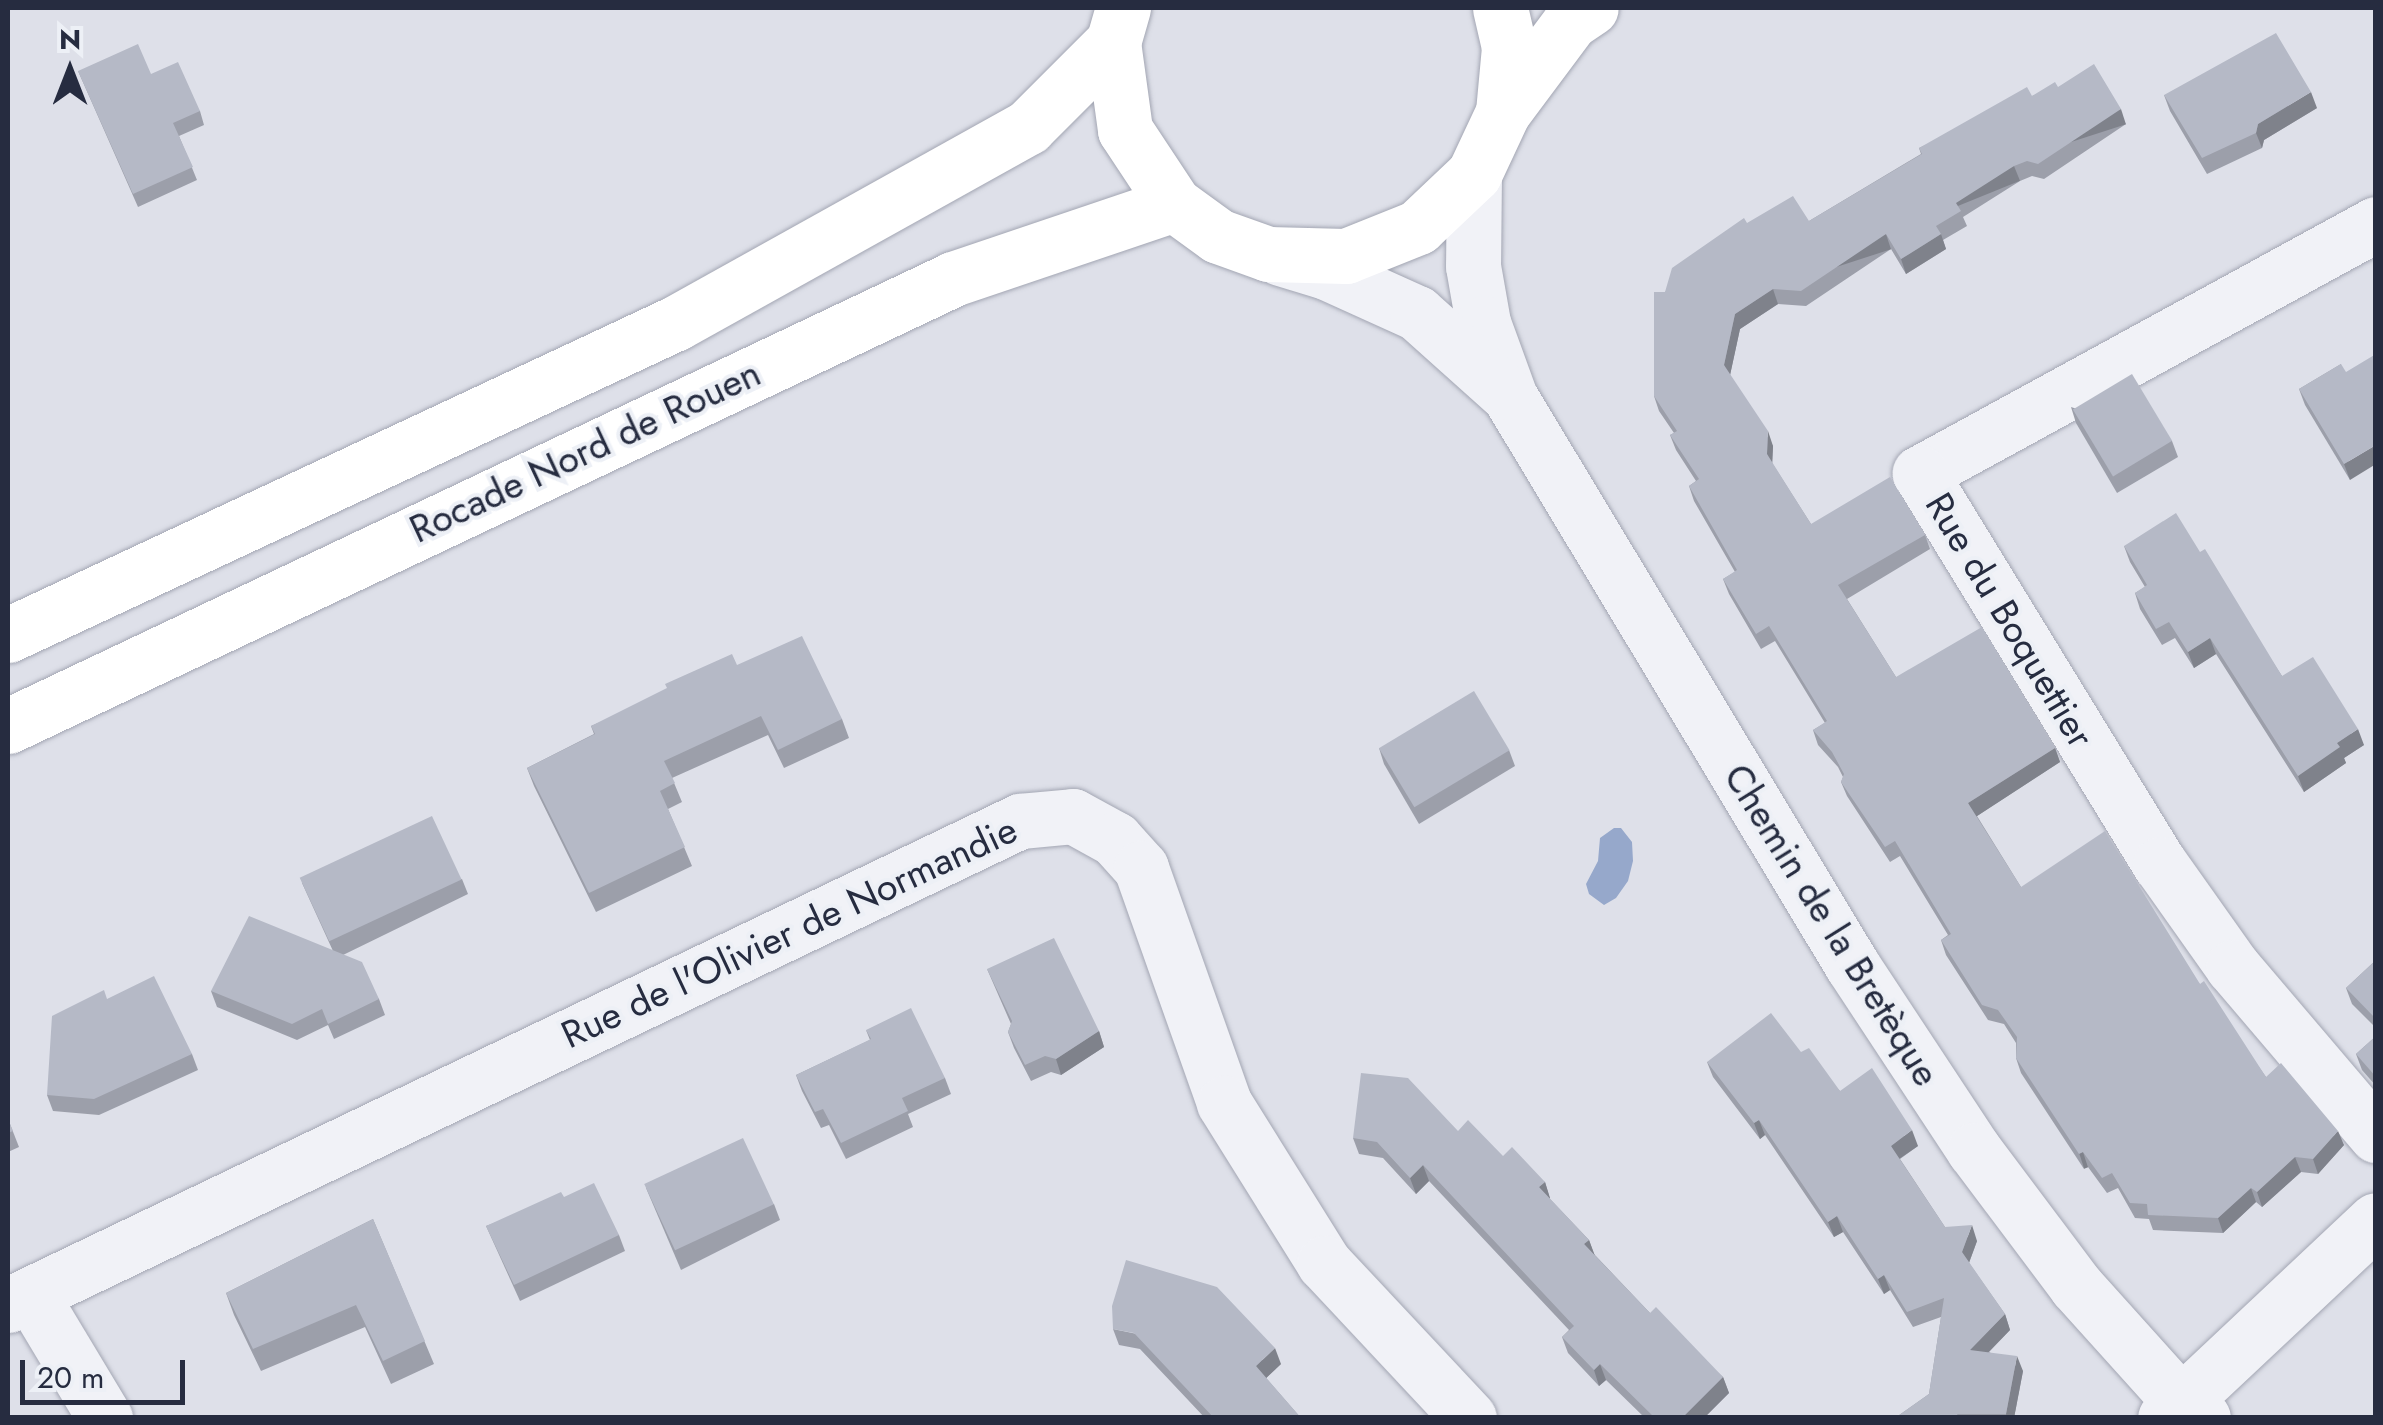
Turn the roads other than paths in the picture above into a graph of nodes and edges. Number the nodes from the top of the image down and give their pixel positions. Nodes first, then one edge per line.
1 (1500, 8) edge
2 (1592, 8) edge
3 (1118, 25) edge
4 (1503, 112) junction
5 (1474, 174) junction
6 (1174, 204) junction
7 (2376, 224) edge
8 (1268, 254) junction
9 (1510, 397) junction
10 (8, 635) edge
11 (8, 726) edge
12 (2376, 1134) edge
13 (2376, 1220) edge
14 (19, 1300) edge
15 (2183, 1412) edge
16 (105, 1418) edge
17 (1469, 1418) edge

1 - 4 main road
2 - 4 main road
3 - 6 main road
3 - 10 main road, Rocade Nord de Rouen
4 - 5 main road
5 - 8 main road
5 - 9 street, Chemin de la Bretèque
6 - 8 main road
6 - 11 main road, Rocade Nord de Rouen
7 - 12 street, Rue du Boquettier
8 - 9 street, Chemin de la Bretèque
9 - 15 street, Chemin de la Bretèque
13 - 15 street
14 - 16 street
14 - 17 street, Rue de l'Olivier de Normandie

